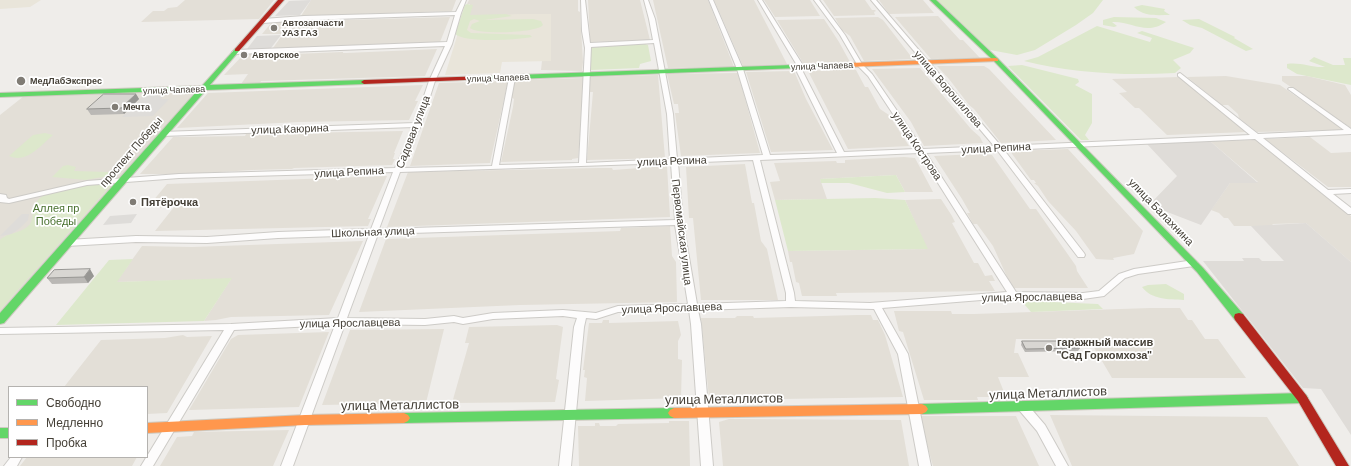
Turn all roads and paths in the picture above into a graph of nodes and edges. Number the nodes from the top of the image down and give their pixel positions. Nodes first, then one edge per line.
1 (281, 0) edge
2 (464, 0) edge
3 (583, 0) edge
4 (646, 0) edge
5 (711, 0) edge
6 (760, 0) edge
7 (816, 0) edge
8 (873, 0) edge
9 (933, 0) edge
10 (458, 13) junction
11 (263, 20) junction
12 (656, 41) junction
13 (449, 44) junction
14 (588, 45) junction
15 (235, 52) junction
16 (996, 60) junction
17 (926, 63) junction
18 (860, 65) junction
19 (801, 67) junction
20 (740, 70) junction
21 (661, 72) junction
22 (588, 75) junction
23 (1180, 75) dead end
24 (512, 78) junction
25 (432, 80) junction
26 (202, 89) junction
27 (1291, 90) dead end
28 (0, 95) edge
29 (418, 125) junction
30 (1351, 132) edge
31 (162, 134) junction
32 (1258, 137) junction
33 (1080, 146) junction
34 (999, 148) junction
35 (920, 151) junction
36 (841, 154) junction
37 (767, 157) junction
38 (756, 158) junction
39 (674, 161) junction
40 (582, 165) junction
41 (495, 167) junction
42 (398, 169) junction
43 (120, 181) junction
44 (1351, 191) edge
45 (1327, 192) junction
46 (0, 196) edge
47 (1351, 212) edge
48 (679, 222) junction
49 (374, 232) junction
50 (67, 243) junction
51 (1081, 255) dead end
52 (1194, 263) junction
53 (1013, 295) junction
54 (790, 304) junction
55 (876, 305) junction
56 (692, 307) junction
57 (582, 316) junction
58 (0, 320) edge
59 (341, 321) junction
60 (231, 326) junction
61 (0, 331) edge
62 (1302, 398) junction
63 (1024, 407) junction
64 (915, 409) junction
65 (702, 413) junction
66 (571, 415) junction
67 (305, 420) junction
68 (171, 427) junction
69 (148, 428) edge
70 (16, 458) edge
71 (10, 466) edge
72 (147, 466) edge
73 (287, 466) edge
74 (565, 466) edge
75 (706, 466) edge
76 (925, 466) edge
77 (1062, 466) edge
78 (1343, 466) edge

1 - 11 street, проспект Победы
2 - 10 street, Садовая улица
3 - 14 street
4 - 12 street, Первомайская улица
5 - 20 street
6 - 19 street
7 - 18 street, улица Кострова
8 - 17 street, улица Ворошилова
9 - 16 street, улица Балахнина
10 - 11 street
10 - 13 street, Садовая улица
11 - 15 street, проспект Победы
12 - 14 street
12 - 21 street, Первомайская улица
13 - 15 street
13 - 25 street, Садовая улица
14 - 22 street
15 - 26 street, проспект Победы
16 - 17 street, улица Чапаева
16 - 33 street, улица Балахнина
17 - 18 street, улица Чапаева
17 - 34 street, улица Ворошилова
18 - 19 street, улица Чапаева
18 - 35 street, улица Кострова
19 - 20 street, улица Чапаева
19 - 36 street
20 - 21 street, улица Чапаева
20 - 37 street
21 - 22 street, улица Чапаева
21 - 39 street, Первомайская улица
22 - 24 street, улица Чапаева
22 - 40 street
23 - 32 street
24 - 25 street, улица Чапаева
24 - 41 street
25 - 26 street, улица Чапаева
25 - 29 street, Садовая улица
26 - 28 street, улица Чапаева
26 - 31 street, проспект Победы
27 - 30 street
29 - 31 street, улица Каюрина
29 - 42 street, Садовая улица
30 - 32 street, улица Репина
31 - 43 street, проспект Победы
32 - 33 street, улица Репина
32 - 45 street
33 - 34 street, улица Репина
33 - 52 street, улица Балахнина
34 - 35 street, улица Репина
34 - 51 street, улица Ворошилова
35 - 36 street, улица Репина
35 - 53 street, улица Кострова
36 - 37 street, улица Репина
37 - 38 street, улица Репина
38 - 39 street, улица Репина
38 - 54 street
39 - 40 street, улица Репина
39 - 48 street, Первомайская улица
40 - 41 street, улица Репина
41 - 42 street, улица Репина
42 - 43 street, улица Репина
42 - 49 street, Садовая улица
43 - 46 street, улица Репина
43 - 50 street, проспект Победы
44 - 45 street
45 - 47 street
48 - 49 street, Школьная улица
48 - 56 street, Первомайская улица
49 - 50 street, Школьная улица
49 - 59 street, Садовая улица
50 - 58 street, проспект Победы
52 - 53 street, улица Ярославцева
52 - 62 street, улица Балахнина
53 - 55 street, улица Ярославцева
54 - 55 street, улица Ярославцева
54 - 56 street, улица Ярославцева
55 - 64 street
56 - 57 street, улица Ярославцева
56 - 65 street, Первомайская улица
57 - 59 street, улица Ярославцева
57 - 66 street
59 - 60 street, улица Ярославцева
59 - 67 street, Садовая улица
60 - 61 street, улица Ярославцева
60 - 68 street
62 - 63 street, улица Металлистов
62 - 78 street, улица Балахнина
63 - 64 street, улица Металлистов
63 - 77 street
64 - 65 street, улица Металлистов
64 - 76 street
65 - 66 street, улица Металлистов
65 - 75 street, Первомайская улица
66 - 67 street, улица Металлистов
66 - 74 street
67 - 68 street, улица Металлистов
67 - 73 street, Садовая улица
68 - 69 street, улица Металлистов
68 - 72 street
70 - 71 street

